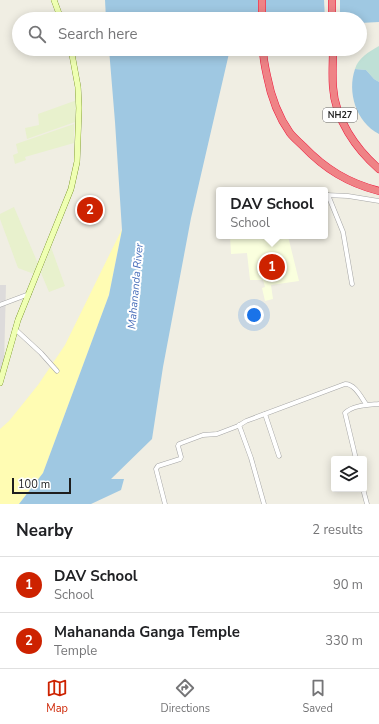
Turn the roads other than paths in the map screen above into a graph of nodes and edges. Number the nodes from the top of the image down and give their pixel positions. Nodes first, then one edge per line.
1 (54, 0) edge
2 (262, 0) edge
3 (332, 0) edge
4 (58, 12) edge
5 (262, 12) edge
6 (332, 12) edge
7 (72, 56) edge
8 (264, 56) edge
9 (333, 56) edge
10 (379, 169) edge
11 (379, 190) edge
12 (328, 195) edge
13 (328, 199) edge
14 (379, 201) edge
15 (352, 284) dead end
16 (29, 294) junction
17 (0, 305) edge
18 (15, 329) junction
19 (57, 371) dead end
20 (0, 383) edge
21 (366, 404) junction
22 (379, 404) edge
23 (265, 414) junction
24 (239, 426) junction
25 (279, 456) dead end
26 (355, 456) edge
27 (364, 492) edge
28 (165, 504) edge
29 (264, 504) edge
30 (367, 504) edge

1 - 4 main road
2 - 5 highway
3 - 6 highway
7 - 16 main road
8 - 11 highway
9 - 10 highway, NH27
12 - 14 street
13 - 15 street
16 - 17 street
16 - 18 main road
18 - 19 street
18 - 20 main road
21 - 22 street
21 - 23 street
21 - 26 street
23 - 24 street
23 - 25 street
24 - 28 street
24 - 29 street
27 - 30 street

